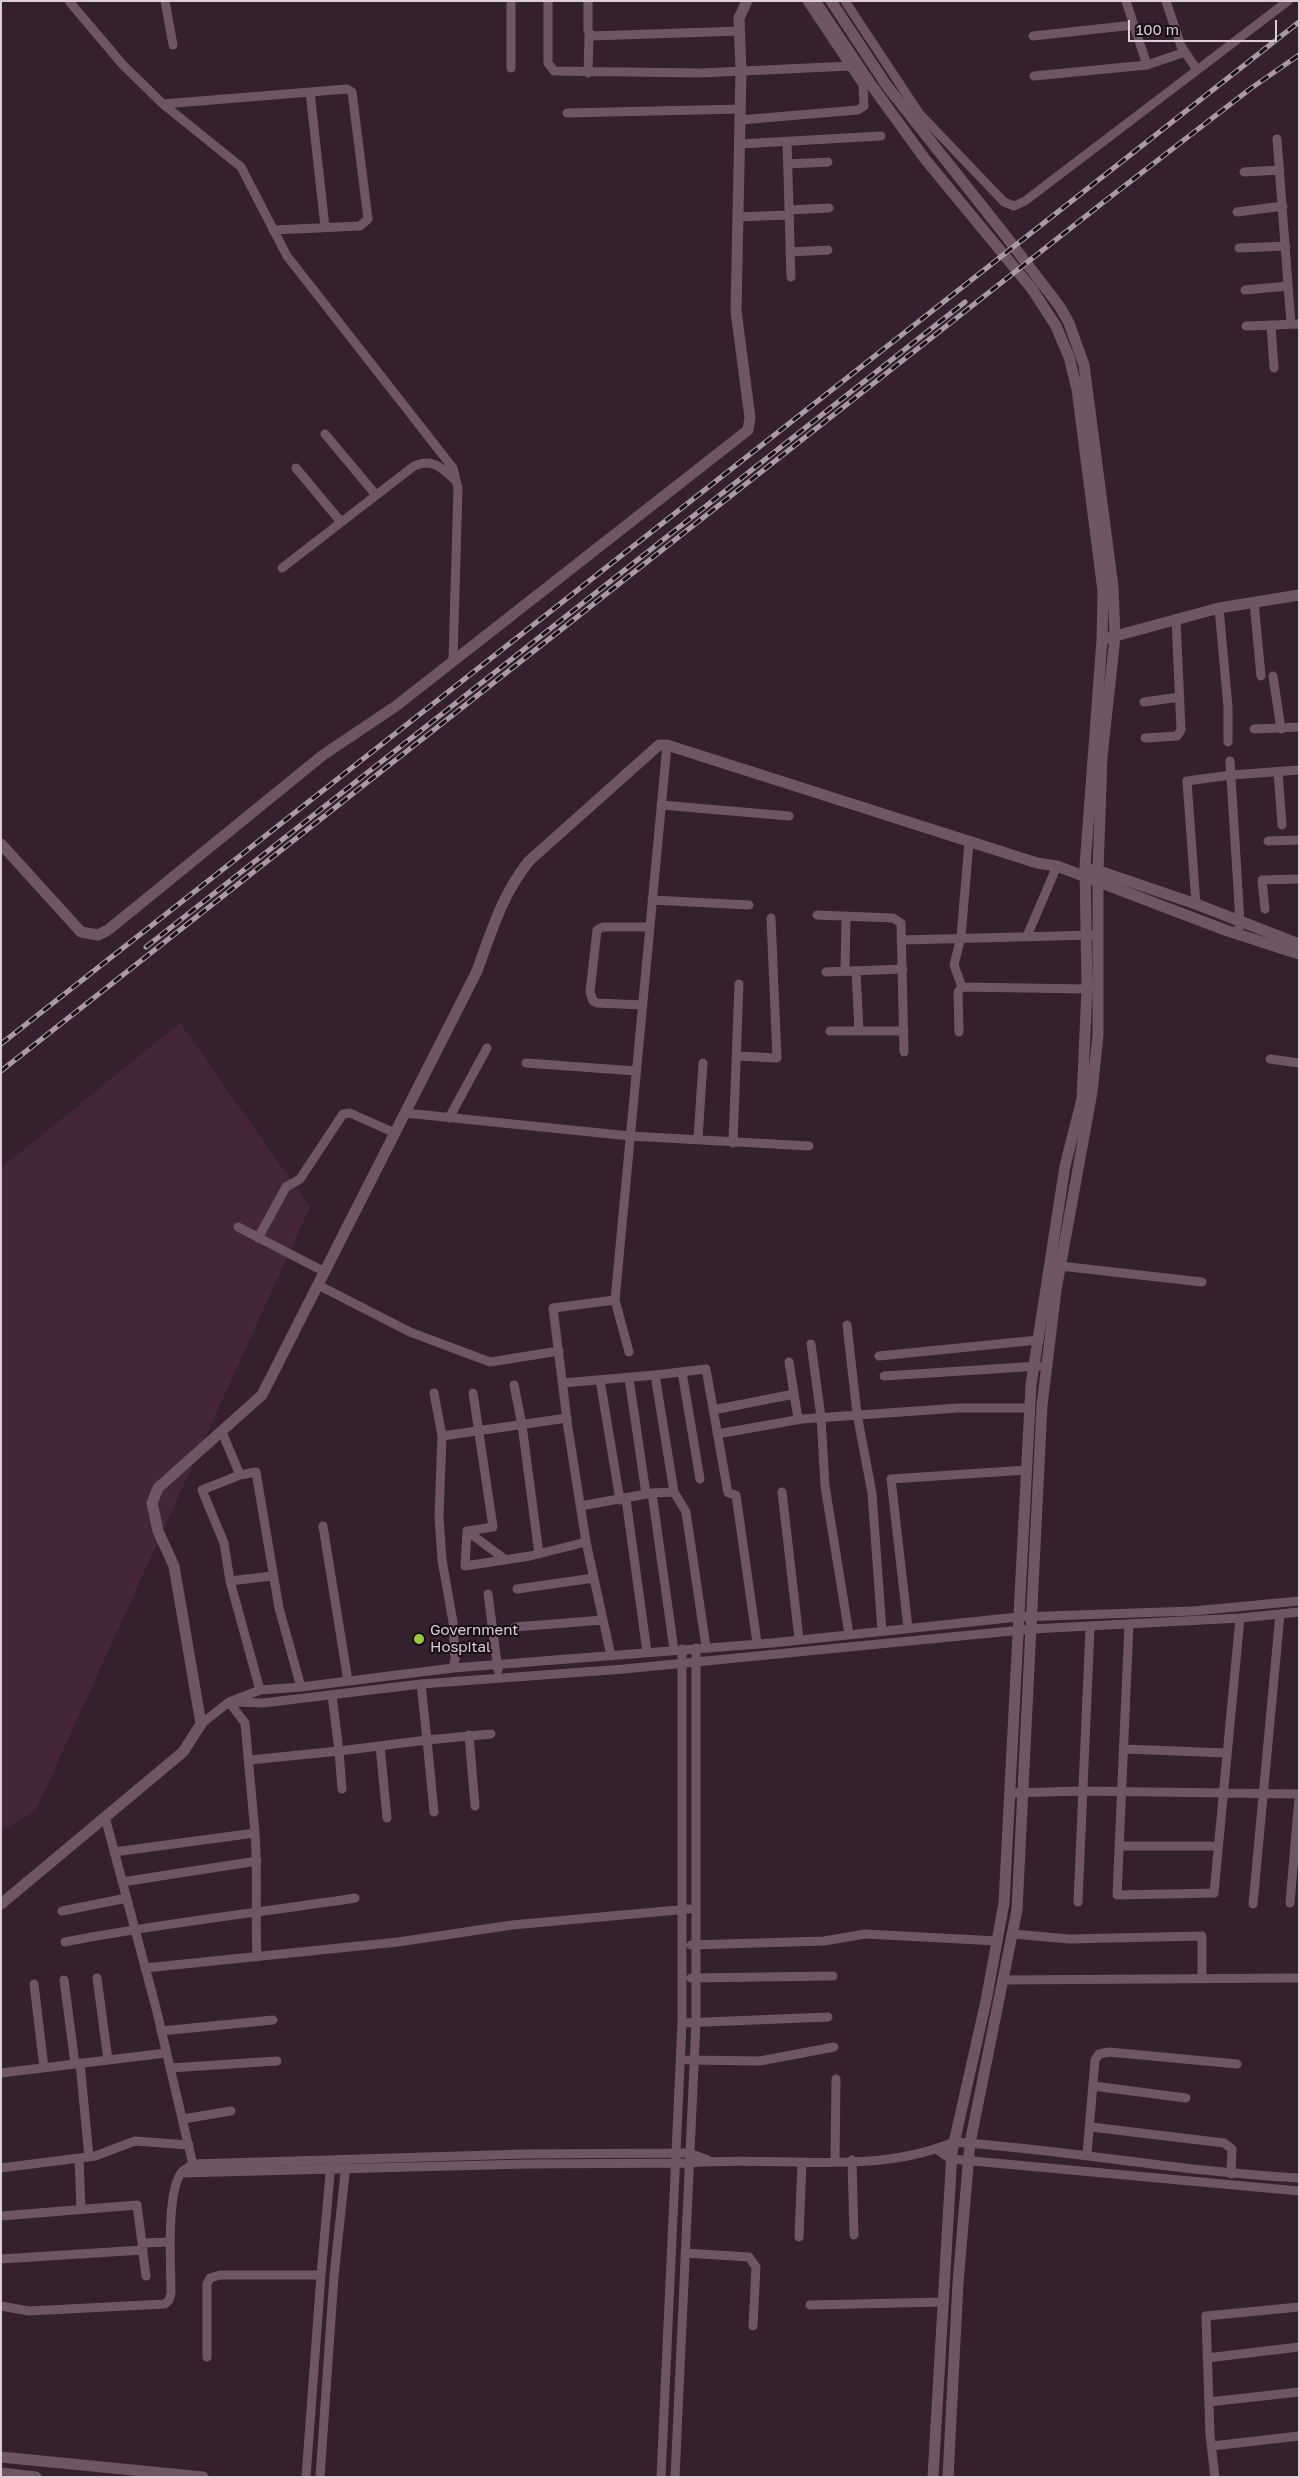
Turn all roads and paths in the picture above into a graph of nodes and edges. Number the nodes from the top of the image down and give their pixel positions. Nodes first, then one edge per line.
1 (69, 1) edge
2 (165, 1) edge
3 (512, 1) edge
4 (548, 1) edge
5 (588, 1) edge
6 (747, 1) edge
7 (807, 1) edge
8 (815, 1) edge
9 (831, 1) edge
10 (845, 1) edge
11 (1126, 1) edge
12 (1166, 1) edge
13 (1288, 1) edge
14 (1134, 25) junction
15 (740, 31) junction
16 (589, 34) junction
17 (1033, 36) dead end
18 (172, 45) dead end
19 (1185, 52) junction
20 (1147, 65) junction
21 (850, 66) junction
22 (511, 68) dead end
23 (1197, 70) junction
24 (741, 71) junction
25 (588, 72) junction
26 (1034, 76) dead end
27 (310, 92) junction
28 (163, 104) junction
29 (567, 112) dead end
30 (740, 115) junction
31 (881, 136) dead end
32 (1277, 139) dead end
33 (787, 141) junction
34 (740, 144) junction
35 (828, 162) dead end
36 (788, 164) junction
37 (1280, 170) junction
38 (1244, 172) dead end
39 (1283, 206) junction
40 (829, 208) dead end
41 (789, 212) junction
42 (1237, 212) dead end
43 (737, 217) junction
44 (325, 227) junction
45 (273, 230) junction
46 (1286, 246) junction
47 (1239, 248) dead end
48 (828, 250) dead end
49 (790, 252) junction
50 (791, 277) dead end
51 (1288, 286) junction
52 (1245, 290) dead end
53 (1295, 324) edge
54 (1271, 325) junction
55 (1246, 326) dead end
56 (1274, 368) dead end
57 (326, 434) dead end
58 (296, 468) dead end
59 (457, 481) junction
60 (376, 495) junction
61 (341, 522) junction
62 (282, 568) dead end
63 (1108, 589) junction
64 (1299, 595) edge
65 (1254, 602) junction
66 (1219, 608) junction
67 (1176, 619) junction
68 (1115, 637) junction
69 (1102, 640) junction
70 (453, 660) junction
71 (1261, 676) dead end
72 (1273, 676) dead end
73 (1180, 697) junction
74 (1144, 702) dead end
75 (1299, 727) edge
76 (1281, 728) junction
77 (1254, 729) dead end
78 (1145, 738) dead end
79 (1228, 742) dead end
80 (667, 745) junction
81 (1230, 761) dead end
82 (1299, 770) edge
83 (1278, 772) junction
84 (1231, 774) junction
85 (661, 805) junction
86 (788, 816) dead end
87 (1282, 825) dead end
88 (1299, 840) edge
89 (1268, 841) dead end
90 (969, 842) junction
91 (1, 844) edge
92 (1061, 867) junction
93 (1085, 872) junction
94 (1098, 876) junction
95 (1299, 879) edge
96 (652, 900) junction
97 (750, 904) dead end
98 (1196, 904) junction
99 (1265, 910) dead end
100 (817, 915) dead end
101 (846, 917) junction
102 (771, 918) dead end
103 (650, 928) junction
104 (1239, 928) junction
105 (1092, 935) junction
106 (1027, 936) junction
107 (961, 937) junction
108 (903, 940) junction
109 (1299, 944) edge
110 (1299, 954) edge
111 (903, 969) junction
112 (845, 971) junction
113 (856, 971) junction
114 (826, 972) dead end
115 (739, 984) dead end
116 (962, 986) junction
117 (1086, 989) junction
118 (643, 1005) junction
119 (904, 1030) junction
120 (830, 1031) dead end
121 (858, 1031) junction
122 (959, 1032) dead end
123 (487, 1048) dead end
124 (904, 1052) dead end
125 (738, 1056) junction
126 (1270, 1059) dead end
127 (526, 1063) dead end
128 (703, 1063) dead end
129 (1299, 1063) edge
130 (636, 1071) junction
131 (404, 1113) junction
132 (449, 1118) junction
133 (395, 1133) junction
134 (630, 1136) junction
135 (698, 1138) junction
136 (733, 1143) junction
137 (809, 1146) dead end
138 (238, 1228) dead end
139 (258, 1238) junction
140 (1060, 1266) junction
141 (324, 1272) junction
142 (1202, 1282) dead end
143 (318, 1285) junction
144 (615, 1300) junction
145 (846, 1324) dead end
146 (1038, 1340) junction
147 (811, 1344) dead end
148 (559, 1351) junction
149 (629, 1352) dead end
150 (879, 1356) dead end
151 (789, 1362) dead end
152 (1034, 1366) junction
153 (1046, 1367) junction
154 (682, 1372) junction
155 (656, 1375) junction
156 (884, 1376) dead end
157 (629, 1378) junction
158 (600, 1380) junction
159 (563, 1384) junction
160 (514, 1385) dead end
161 (473, 1392) dead end
162 (434, 1393) dead end
163 (794, 1394) junction
164 (1030, 1408) junction
165 (713, 1410) junction
166 (857, 1414) junction
167 (821, 1417) junction
168 (566, 1418) junction
169 (798, 1419) junction
170 (522, 1425) junction
171 (480, 1430) junction
172 (222, 1432) junction
173 (718, 1434) junction
174 (442, 1436) junction
175 (1027, 1470) junction
176 (240, 1475) junction
177 (700, 1479) dead end
178 (674, 1492) junction
179 (782, 1492) dead end
180 (649, 1494) junction
181 (623, 1499) junction
182 (580, 1506) junction
183 (323, 1526) dead end
184 (467, 1531) junction
185 (586, 1542) junction
186 (539, 1554) junction
187 (506, 1560) junction
188 (272, 1576) junction
189 (594, 1578) junction
190 (230, 1581) junction
191 (517, 1589) dead end
192 (488, 1594) dead end
193 (1299, 1601) edge
194 (1299, 1612) edge
195 (1280, 1614) junction
196 (1018, 1617) junction
197 (1033, 1617) junction
198 (1240, 1618) junction
199 (603, 1620) junction
200 (1129, 1625) junction
201 (515, 1627) dead end
202 (908, 1628) junction
203 (1090, 1628) junction
204 (1032, 1629) junction
205 (1018, 1630) junction
206 (882, 1631) junction
207 (848, 1634) junction
208 (798, 1639) junction
209 (757, 1643) junction
210 (696, 1648) junction
211 (706, 1648) junction
212 (678, 1650) junction
213 (647, 1652) junction
214 (611, 1656) junction
215 (696, 1662) junction
216 (498, 1664) junction
217 (681, 1664) junction
218 (453, 1668) junction
219 (499, 1679) junction
220 (348, 1681) junction
221 (421, 1684) junction
222 (301, 1687) junction
223 (260, 1690) junction
224 (332, 1695) junction
225 (229, 1702) junction
226 (201, 1724) junction
227 (490, 1734) dead end
228 (469, 1735) junction
229 (427, 1740) junction
230 (380, 1746) junction
231 (1124, 1749) junction
232 (339, 1751) junction
233 (1227, 1753) junction
234 (250, 1760) junction
235 (342, 1789) dead end
236 (1082, 1791) junction
237 (1123, 1792) junction
238 (1222, 1792) junction
239 (1262, 1792) junction
240 (1011, 1793) junction
241 (1023, 1793) junction
242 (1299, 1796) edge
243 (475, 1806) dead end
244 (434, 1812) dead end
245 (105, 1817) junction
246 (387, 1818) dead end
247 (255, 1833) junction
248 (1120, 1846) junction
249 (1218, 1846) junction
250 (114, 1852) junction
251 (257, 1861) junction
252 (122, 1882) junction
253 (127, 1898) junction
254 (355, 1898) dead end
255 (1078, 1902) dead end
256 (1290, 1903) dead end
257 (1, 1904) edge
258 (1253, 1904) dead end
259 (697, 1908) junction
260 (683, 1910) junction
261 (62, 1911) dead end
262 (255, 1914) junction
263 (135, 1928) junction
264 (1013, 1934) junction
265 (998, 1941) junction
266 (65, 1942) dead end
267 (697, 1945) junction
268 (683, 1946) junction
269 (257, 1956) junction
270 (145, 1968) junction
271 (834, 1976) dead end
272 (97, 1978) dead end
273 (683, 1978) junction
274 (696, 1978) junction
275 (1202, 1978) junction
276 (1299, 1978) edge
277 (64, 1980) dead end
278 (1004, 1980) junction
279 (34, 1984) dead end
280 (828, 2016) dead end
281 (273, 2020) dead end
282 (696, 2022) junction
283 (682, 2023) junction
284 (161, 2031) junction
285 (834, 2047) dead end
286 (166, 2053) junction
287 (108, 2060) junction
288 (680, 2060) junction
289 (693, 2060) junction
290 (277, 2061) dead end
291 (78, 2063) junction
292 (1237, 2064) dead end
293 (44, 2068) junction
294 (170, 2068) junction
295 (1, 2073) edge
296 (836, 2079) dead end
297 (1093, 2086) junction
298 (1186, 2098) dead end
299 (231, 2111) dead end
300 (182, 2120) junction
301 (1090, 2127) junction
302 (954, 2142) junction
303 (970, 2143) junction
304 (189, 2145) junction
305 (936, 2149) junction
306 (689, 2153) junction
307 (1087, 2154) junction
308 (88, 2157) junction
309 (79, 2158) junction
310 (346, 2158) junction
311 (675, 2158) junction
312 (951, 2159) junction
313 (852, 2160) junction
314 (968, 2160) junction
315 (710, 2161) junction
316 (802, 2162) junction
317 (835, 2162) junction
318 (331, 2163) junction
319 (689, 2163) junction
320 (193, 2164) junction
321 (1, 2168) edge
322 (346, 2168) junction
323 (181, 2173) junction
324 (195, 2174) junction
325 (1231, 2174) junction
326 (1299, 2178) edge
327 (1299, 2191) edge
328 (81, 2209) junction
329 (1, 2216) edge
330 (854, 2235) dead end
331 (799, 2237) dead end
332 (170, 2242) junction
333 (142, 2247) junction
334 (685, 2253) junction
335 (1, 2259) edge
336 (320, 2275) junction
337 (146, 2276) dead end
338 (944, 2302) junction
339 (810, 2305) dead end
340 (1, 2306) edge
341 (1299, 2307) edge
342 (753, 2326) dead end
343 (1299, 2347) edge
344 (207, 2357) dead end
345 (1207, 2358) junction
346 (1299, 2392) edge
347 (1209, 2402) junction
348 (1299, 2436) edge
349 (1212, 2446) junction
350 (1, 2456) edge
351 (1, 2473) edge
352 (36, 2477) edge
353 (203, 2477) edge
354 (306, 2477) edge
355 (320, 2477) edge
356 (661, 2477) edge
357 (675, 2477) edge
358 (933, 2477) edge
359 (948, 2477) edge
360 (1215, 2477) edge

1 - 28 street
2 - 18 street
3 - 22 street
4 - 25 street
5 - 16 street
6 - 15 street
7 - 21 street
8 - 63 street
9 - 63 street
10 - 23 street
11 - 14 street
12 - 19 street
13 - 23 street
14 - 17 street
14 - 20 street
15 - 16 street
15 - 24 street
16 - 25 street
19 - 20 street
19 - 23 street
20 - 26 street
21 - 24 street
21 - 30 street
24 - 25 street
24 - 30 street
27 - 28 street
27 - 44 street
27 - 44 street
28 - 45 street
29 - 30 street
30 - 34 street
31 - 33 street
32 - 37 street
33 - 34 street
33 - 36 street
34 - 43 street
35 - 36 street
36 - 41 street
37 - 38 street
37 - 39 street
39 - 42 street
39 - 46 street
40 - 41 street
41 - 43 street
41 - 49 street
43 - 70 street
44 - 45 street
45 - 59 street
46 - 47 street
46 - 51 street
48 - 49 street
49 - 50 street
51 - 52 street
51 - 53 street
53 - 54 street
54 - 55 street
54 - 56 street
57 - 60 street
58 - 61 street
59 - 60 street
59 - 70 street
60 - 61 street
61 - 62 street
63 - 68 street
63 - 69 street
64 - 65 street
65 - 66 street
65 - 71 street
66 - 67 street
66 - 79 street
67 - 68 street
67 - 73 street
68 - 69 street
68 - 94 street
69 - 93 street
70 - 91 street
72 - 76 street
73 - 74 street
73 - 78 street
75 - 76 street
76 - 77 street
80 - 85 street
80 - 90 street
80 - 131 street
81 - 84 street
82 - 83 street
83 - 84 street
83 - 87 street
84 - 98 street
84 - 104 street
85 - 86 street
85 - 96 street
88 - 89 street
90 - 92 street
90 - 107 street
92 - 93 street
92 - 106 street
93 - 94 street
93 - 105 street
94 - 98 street
94 - 104 street
94 - 105 street
95 - 99 street
96 - 97 street
96 - 103 street
98 - 104 street
100 - 101 street
101 - 108 street
101 - 112 street
102 - 125 street
103 - 118 street
103 - 118 street
104 - 109 street
104 - 110 street
105 - 106 street
105 - 117 street
105 - 140 street
106 - 107 street
107 - 108 street
107 - 116 street
108 - 111 street
111 - 113 street
111 - 119 street
112 - 113 street
112 - 114 street
113 - 121 street
115 - 125 street
116 - 117 street
116 - 122 street
117 - 146 street
118 - 130 street
119 - 121 street
119 - 124 street
120 - 121 street
123 - 132 street
125 - 136 street
126 - 129 street
127 - 130 street
128 - 135 street
130 - 134 street
131 - 132 street
131 - 133 street
132 - 134 street
133 - 139 street
133 - 141 street
134 - 135 street
134 - 144 street
135 - 136 street
136 - 137 street
138 - 139 street
139 - 141 street
140 - 142 street
140 - 153 street
141 - 143 street
143 - 148 street
143 - 172 street
144 - 148 street
144 - 149 street
145 - 166 street
146 - 150 street
146 - 152 street
147 - 167 street
148 - 159 street
151 - 163 street
152 - 153 street
152 - 156 street
152 - 164 street
153 - 197 street
154 - 155 street
154 - 165 street
154 - 177 street
155 - 157 street
155 - 178 street
157 - 158 street
157 - 180 street
158 - 159 street
158 - 181 street
159 - 168 street
160 - 170 street
161 - 171 street
162 - 174 street
163 - 165 street
163 - 169 street
164 - 166 street
164 - 175 street
165 - 173 street
166 - 167 street
166 - 206 street
167 - 169 street
167 - 207 street
168 - 170 street
168 - 182 street
169 - 173 street
170 - 171 street
170 - 186 street
171 - 174 street
171 - 184 street
172 - 176 street
172 - 226 street
173 - 209 street
174 - 218 street
175 - 196 street
175 - 202 street
176 - 188 street
176 - 190 street
178 - 180 street
178 - 211 street
179 - 208 street
180 - 181 street
180 - 212 street
181 - 182 street
181 - 213 street
182 - 185 street
183 - 220 street
184 - 187 street
184 - 187 street
185 - 186 street
185 - 189 street
186 - 187 street
188 - 190 street
188 - 222 street
189 - 191 street
189 - 199 street
190 - 223 street
192 - 216 street
193 - 197 street
194 - 195 street
195 - 198 street
195 - 239 street
196 - 197 street
196 - 202 street
196 - 205 street
197 - 204 street
198 - 200 street
198 - 233 street
199 - 201 street
199 - 214 street
200 - 203 street
200 - 231 street
202 - 206 street
203 - 204 street
203 - 236 street
204 - 205 street
204 - 241 street
205 - 215 street
205 - 240 street
206 - 207 street
207 - 208 street
208 - 209 street
209 - 211 street
210 - 211 street
210 - 212 street
210 - 215 street
212 - 213 street
212 - 217 street
213 - 214 street
214 - 216 street
215 - 217 street
215 - 259 street
216 - 218 street
216 - 219 street
217 - 219 street
217 - 260 street
218 - 220 street
219 - 221 street
220 - 222 street
221 - 224 street
221 - 229 street
222 - 223 street
223 - 225 street
224 - 225 street
224 - 232 street
225 - 226 street
225 - 234 street
226 - 245 street
227 - 228 street
228 - 229 street
228 - 243 street
229 - 230 street
229 - 244 street
230 - 232 street
230 - 246 street
231 - 233 street
231 - 237 street
232 - 234 street
232 - 235 street
233 - 238 street
234 - 247 street
236 - 237 street
236 - 241 street
236 - 255 street
237 - 238 street
237 - 248 street
238 - 239 street
238 - 249 street
239 - 242 street
239 - 258 street
240 - 241 street
240 - 265 street
241 - 264 street
242 - 256 street
245 - 250 street
245 - 257 street
247 - 250 street
247 - 251 street
248 - 249 street
248 - 249 street
250 - 252 street
251 - 252 street
251 - 262 street
252 - 253 street
253 - 261 street
253 - 263 street
254 - 262 street
259 - 260 street
259 - 267 street
260 - 268 street
260 - 269 street
262 - 263 street
262 - 269 street
263 - 266 street
263 - 270 street
264 - 275 street
264 - 278 street
265 - 267 street
265 - 302 street
267 - 268 street
267 - 274 street
268 - 273 street
269 - 270 street
270 - 284 street
271 - 274 street
272 - 287 street
273 - 274 street
273 - 283 street
274 - 282 street
275 - 276 street
275 - 278 street
277 - 291 street
278 - 303 street
279 - 293 street
280 - 282 street
281 - 284 street
282 - 283 street
282 - 289 street
283 - 288 street
284 - 286 street
285 - 289 street
286 - 287 street
286 - 294 street
287 - 291 street
288 - 289 street
288 - 311 street
289 - 306 street
290 - 294 street
291 - 293 street
291 - 308 street
292 - 297 street
293 - 295 street
294 - 300 street
296 - 317 street
297 - 298 street
297 - 301 street
299 - 300 street
300 - 304 street
301 - 307 street
301 - 325 street
302 - 303 street
302 - 305 street
302 - 312 street
303 - 307 street
303 - 314 street
304 - 308 street
304 - 320 street
305 - 312 street
305 - 313 street
306 - 311 street
306 - 315 street
306 - 319 street
307 - 325 street
308 - 309 street
309 - 321 street
309 - 328 street
310 - 311 street
310 - 318 street
310 - 322 street
311 - 319 street
311 - 322 street
311 - 356 street
312 - 314 street
312 - 338 street
313 - 317 street
313 - 330 street
314 - 327 street
314 - 359 street
315 - 316 street
315 - 319 street
316 - 317 street
316 - 331 street
318 - 320 street
318 - 322 street
318 - 324 street
318 - 336 street
319 - 334 street
320 - 323 street
320 - 324 street
322 - 355 street
323 - 324 street
323 - 332 street
325 - 326 street
328 - 329 street
328 - 333 street
332 - 333 street
332 - 340 street
333 - 335 street
333 - 337 street
334 - 342 street
334 - 357 street
336 - 344 street
336 - 354 street
338 - 339 street
338 - 358 street
341 - 345 street
343 - 345 street
345 - 347 street
346 - 347 street
347 - 349 street
348 - 349 street
349 - 360 street
350 - 353 street
351 - 352 street

